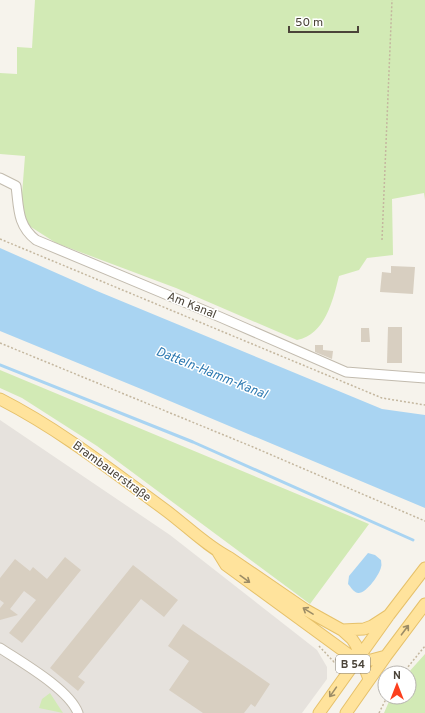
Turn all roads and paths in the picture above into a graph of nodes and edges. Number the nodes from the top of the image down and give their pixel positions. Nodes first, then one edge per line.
1 (392, 0) edge
2 (0, 178) edge
3 (0, 239) edge
4 (382, 240) dead end
5 (0, 343) edge
6 (425, 378) edge
7 (0, 399) edge
8 (425, 405) edge
9 (425, 521) edge
10 (218, 552) junction
11 (425, 568) edge
12 (425, 604) edge
13 (389, 615) junction
14 (342, 630) junction
15 (425, 646) edge
16 (0, 648) edge
17 (386, 656) junction
18 (359, 658) junction
19 (410, 665) edge
20 (369, 679) junction
21 (78, 713) edge
22 (318, 713) edge
23 (346, 713) edge

1 - 4 path
2 - 6 street, Am Kanal
3 - 8 path
5 - 9 path
7 - 10 main road, Brambauerstraße
14 -> 10 main road, Brambauerstraße
10 -> 18 main road, Brambauerstraße
11 - 13 main road, B 54
17 -> 12 main road, B 54
13 - 14 main road
13 - 18 main road, B 54
14 - 18 main road
15 - 19 path
16 - 21 street
17 - 18 main road
17 - 20 main road, B 54
18 - 20 main road
18 -> 22 main road, B 54
20 - 23 main road, B 54

